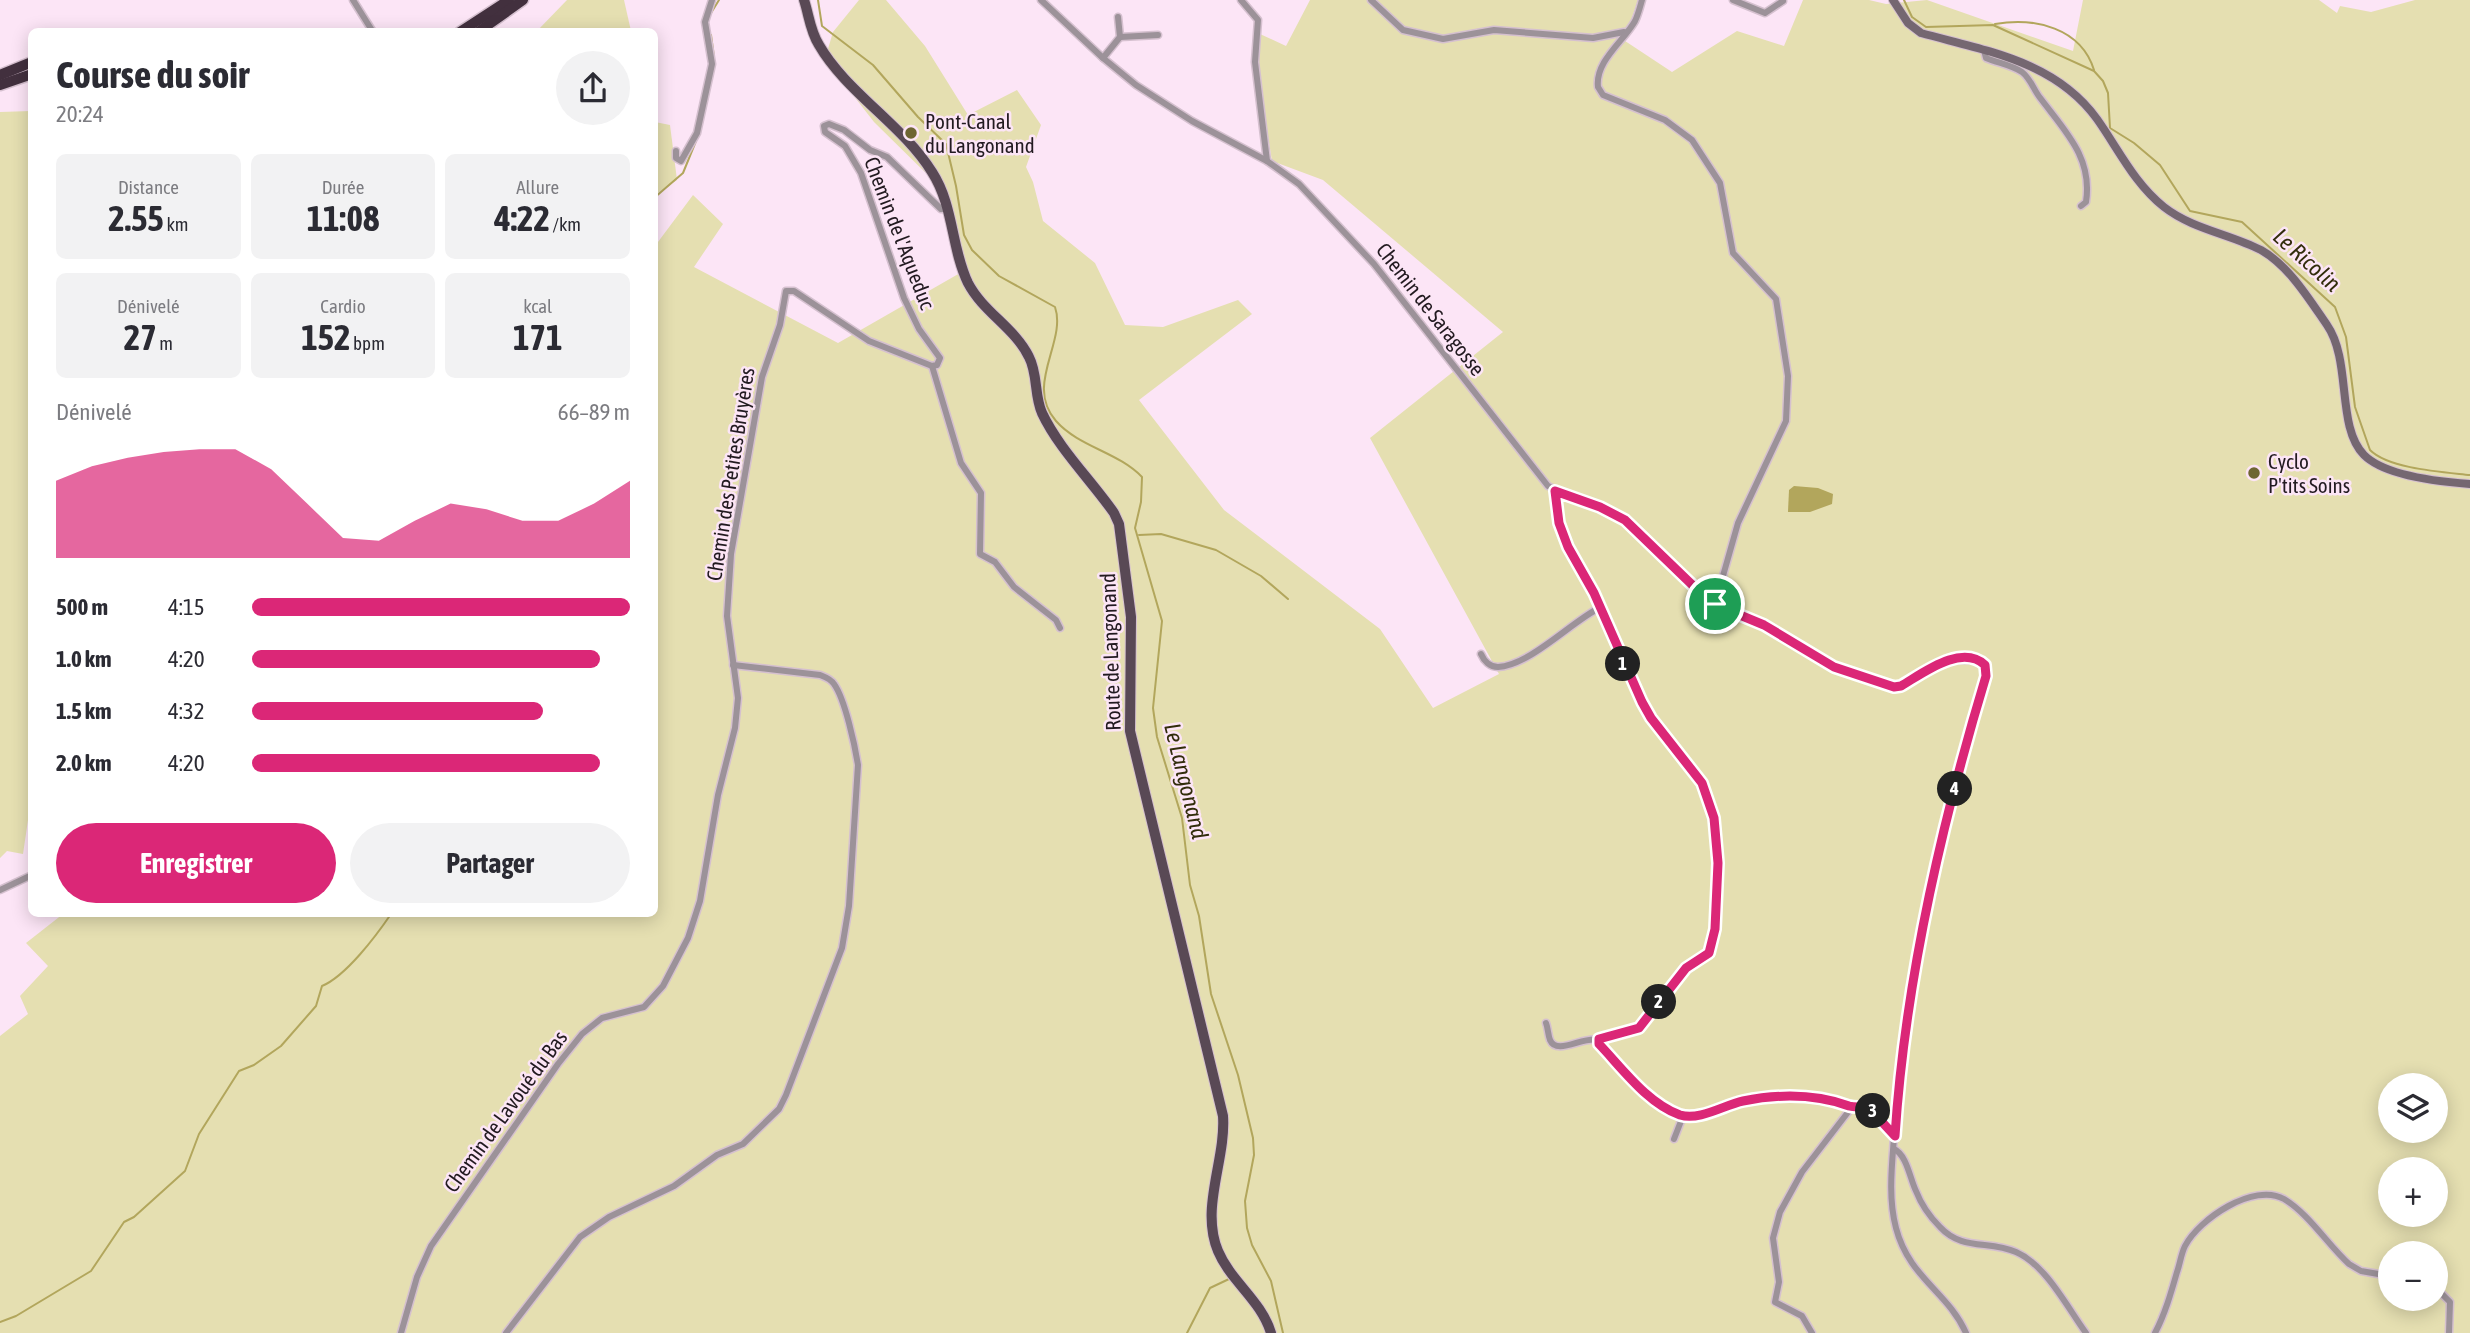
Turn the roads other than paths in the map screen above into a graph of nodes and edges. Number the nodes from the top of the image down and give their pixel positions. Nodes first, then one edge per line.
1 (353, 0) edge
2 (509, 0) edge
3 (523, 0) edge
4 (712, 0) edge
5 (804, 0) edge
6 (1041, 0) edge
7 (1241, 0) edge
8 (1371, 0) edge
9 (1642, 0) edge
10 (1733, 0) edge
11 (1893, 0) edge
12 (1783, 1) edge
13 (1118, 17) dead end
14 (370, 28) edge
15 (466, 28) edge
16 (484, 28) edge
17 (1624, 32) junction
18 (1158, 35) dead end
19 (1120, 37) junction
20 (1984, 50) junction
21 (1103, 58) junction
22 (28, 64) edge
23 (0, 75) edge
24 (28, 75) edge
25 (0, 85) edge
26 (677, 151) dead end
27 (1267, 161) junction
28 (2081, 206) dead end
29 (948, 209) junction
30 (932, 366) junction
31 (2470, 484) edge
32 (1555, 491) junction
33 (1715, 604) junction
34 (1599, 608) junction
35 (1060, 628) dead end
36 (1481, 654) dead end
37 (733, 665) junction
38 (28, 877) edge
39 (0, 890) edge
40 (1546, 1023) dead end
41 (1598, 1040) junction
42 (1852, 1107) junction
43 (1683, 1116) junction
44 (1895, 1136) junction
45 (1675, 1139) dead end
46 (1894, 1149) junction
47 (2378, 1274) edge
48 (2448, 1300) edge
49 (401, 1333) edge
50 (506, 1333) edge
51 (1271, 1333) edge
52 (1812, 1333) edge
53 (1966, 1333) edge
54 (2087, 1333) edge
55 (2155, 1333) edge
56 (2449, 1333) edge

1 - 14 street
2 - 15 highway
3 - 16 highway
4 - 26 street
5 - 29 main road, Route de Langonand
6 - 21 street, Chemin de Saragosse
7 - 27 street
8 - 17 street
9 - 17 street
10 - 12 street
11 - 20 main road
13 - 19 street
17 - 33 street
18 - 19 street
19 - 21 street
20 - 28 street
20 - 31 main road
21 - 27 street, Chemin de Saragosse
22 - 23 highway
24 - 25 highway
27 - 32 street, Chemin de Saragosse
29 - 30 street, Chemin de l'Aqueduc
29 - 51 main road, Route de Langonand
30 - 35 street, Chemin de l'Aqueduc
30 - 37 street, Chemin des Petites Bruyères
32 - 33 street
32 - 34 street
33 - 44 street
34 - 36 street
34 - 41 street
37 - 49 street, Chemin de Lavoué du Bas
37 - 50 street
38 - 39 street
40 - 41 street
41 - 43 street
42 - 43 street
42 - 44 street
42 - 52 street
43 - 45 street
44 - 46 street
46 - 53 street
46 - 54 street
47 - 55 street
48 - 56 street

